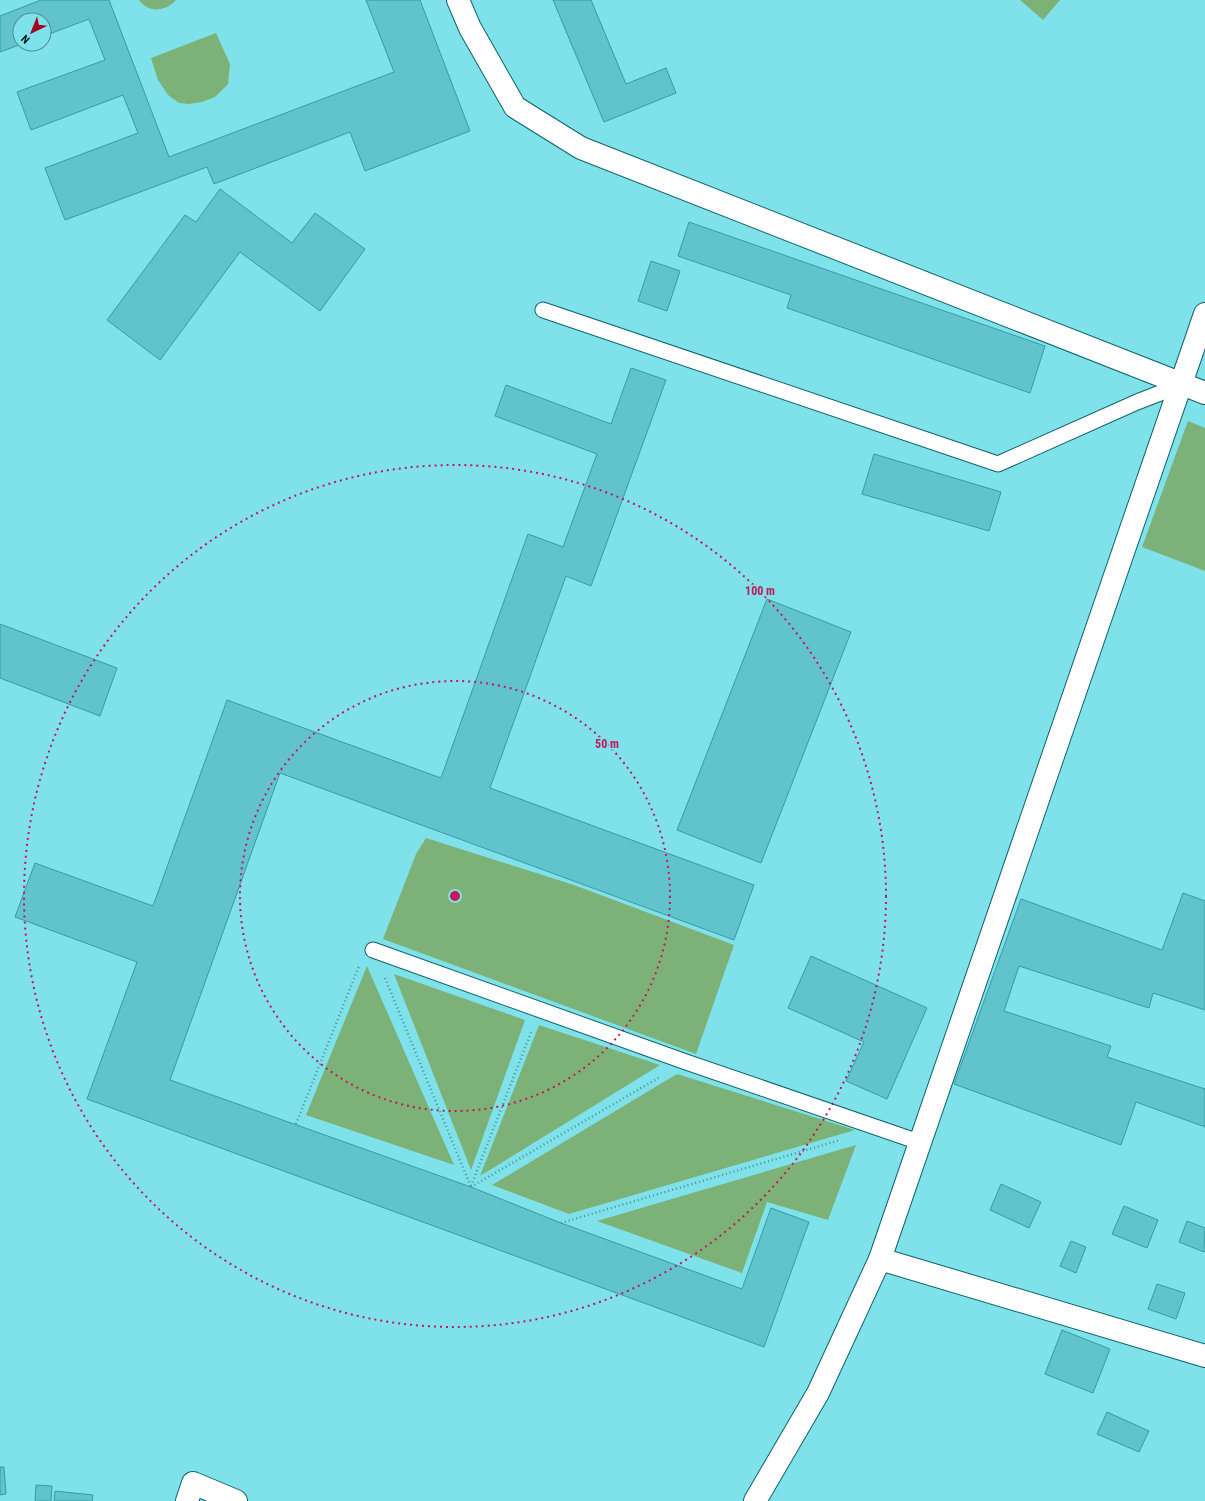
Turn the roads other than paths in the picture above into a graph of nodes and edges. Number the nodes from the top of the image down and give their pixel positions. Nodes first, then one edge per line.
1 (458, 0) edge
2 (543, 310) dead end
3 (1205, 314) edge
4 (1181, 385) junction
5 (1205, 393) edge
6 (373, 950) road end
7 (919, 1142) junction
8 (880, 1259) junction
9 (1205, 1356) edge
10 (187, 1501) edge
11 (236, 1501) edge
12 (755, 1501) edge

1 - 4 street
2 - 4 lane
3 - 4 street
4 - 5 street
4 - 7 street
6 - 7 lane
7 - 8 street
8 - 9 street
8 - 12 street
10 - 11 street

